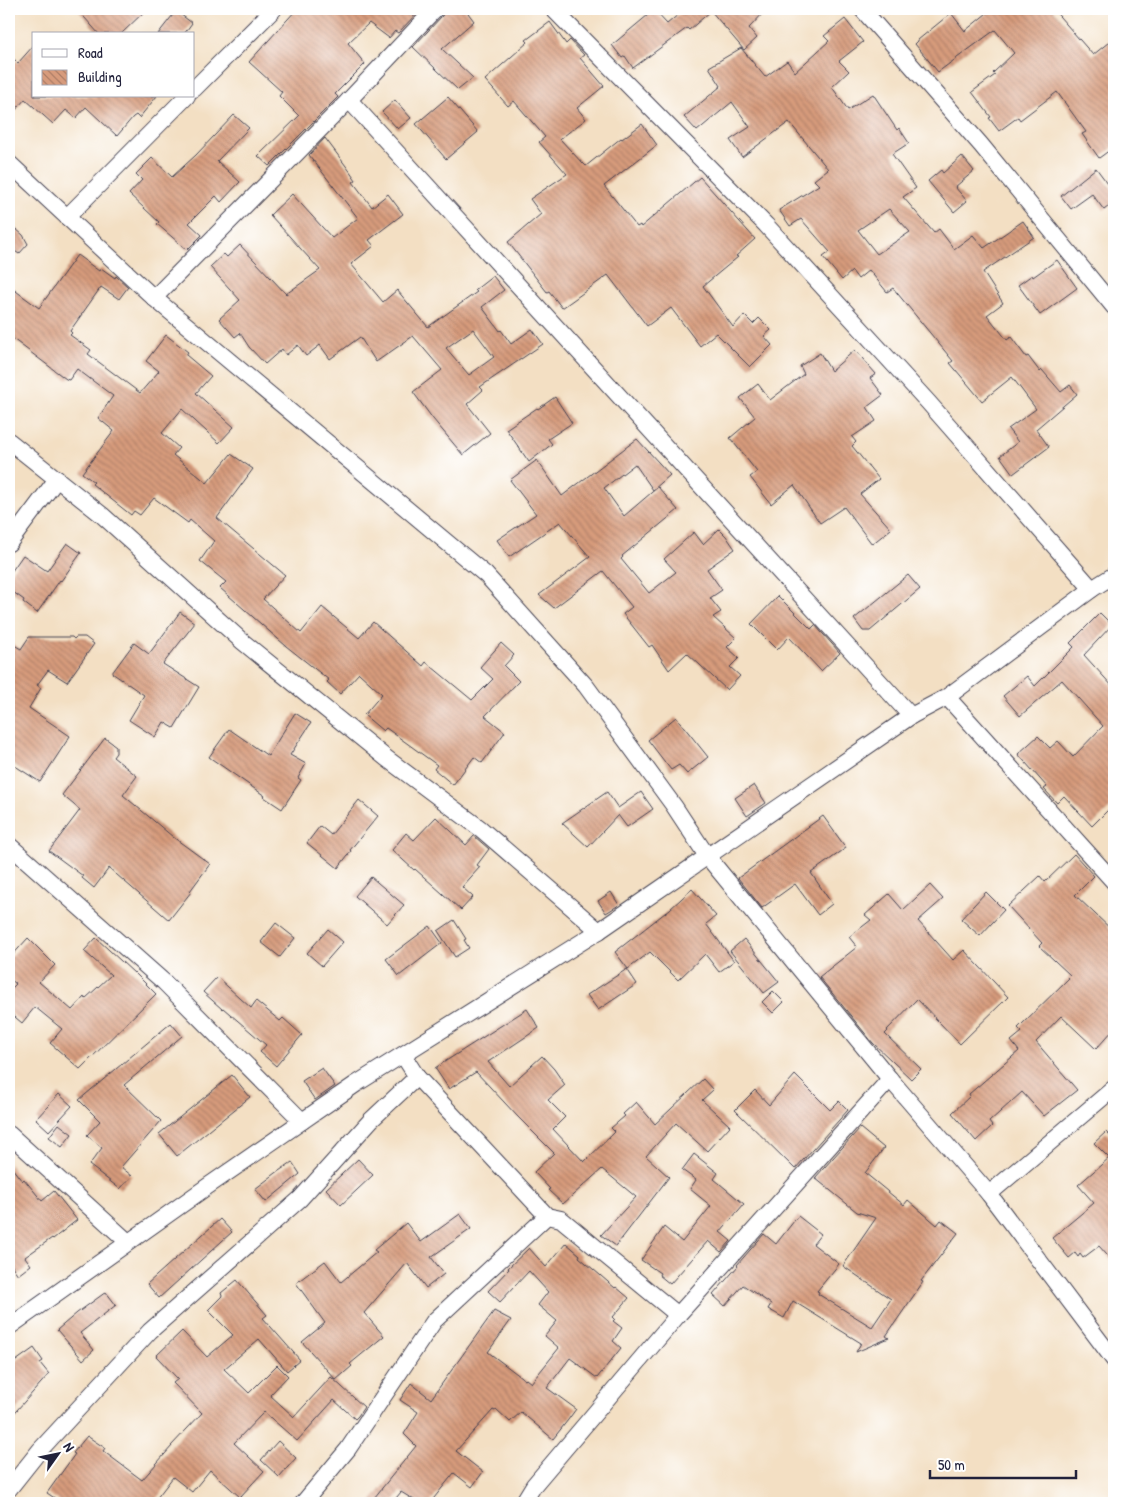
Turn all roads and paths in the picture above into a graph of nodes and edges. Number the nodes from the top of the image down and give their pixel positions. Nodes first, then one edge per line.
1 (274, 9) edge
2 (435, 9) edge
3 (553, 9) edge
4 (865, 10) edge
5 (195, 88) edge
6 (185, 98) edge
7 (350, 100) junction
8 (9, 163) edge
9 (67, 217) junction
10 (154, 298) junction
11 (1114, 307) edge
12 (9, 441) edge
13 (57, 479) junction
14 (9, 544) edge
15 (1114, 575) edge
16 (1092, 589) junction
17 (947, 697) junction
18 (911, 716) junction
19 (9, 845) edge
20 (707, 856) junction
21 (1114, 882) edge
22 (599, 931) junction
23 (403, 1055) junction
24 (417, 1077) junction
25 (890, 1080) junction
26 (1114, 1088) edge
27 (302, 1121) junction
28 (9, 1134) edge
29 (989, 1194) junction
30 (547, 1216) junction
31 (128, 1242) junction
32 (678, 1315) junction
33 (9, 1327) edge
34 (1114, 1360) edge
35 (9, 1489) edge
36 (303, 1503) edge
37 (523, 1503) edge

1 - 5 street
2 - 7 street
3 - 16 street
4 - 11 street
6 - 9 street
7 - 10 street
7 - 18 street
8 - 9 street
9 - 10 street
10 - 20 street
12 - 13 street
13 - 14 street
13 - 22 street
15 - 16 street
16 - 17 street
17 - 18 street
17 - 21 street
18 - 20 street
19 - 27 street
20 - 22 street
20 - 25 street
22 - 23 street
23 - 24 street
23 - 27 street
24 - 30 street
24 - 35 street
25 - 29 street
25 - 32 street
26 - 29 street
27 - 31 street
28 - 31 street
29 - 34 street
30 - 32 street
30 - 36 street
31 - 33 street
32 - 37 street

